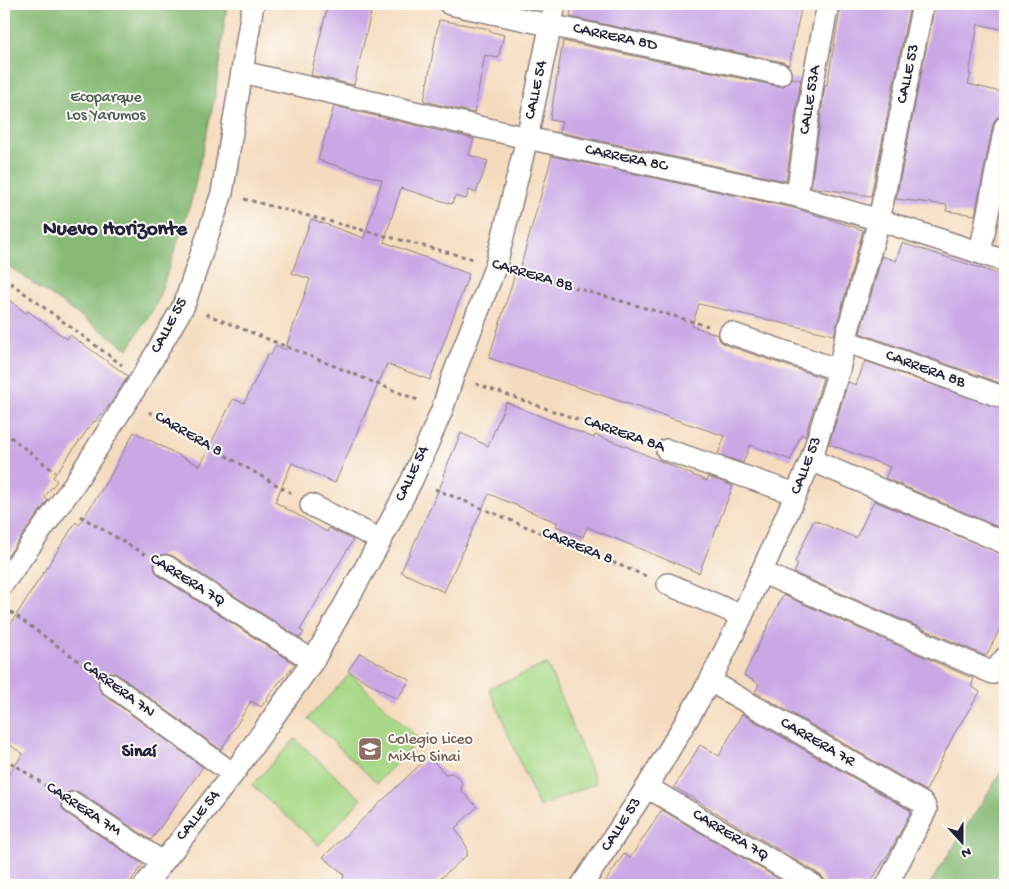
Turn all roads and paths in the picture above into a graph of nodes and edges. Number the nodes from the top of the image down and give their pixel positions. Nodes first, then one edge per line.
1 (252, 4) edge
2 (450, 4) edge
3 (555, 4) edge
4 (828, 4) edge
5 (923, 4) edge
6 (551, 24) junction
7 (242, 72) junction
8 (780, 74) dead end
9 (1005, 127) edge
10 (527, 138) junction
11 (222, 193) junction
12 (797, 196) junction
13 (879, 220) junction
14 (980, 253) junction
15 (1005, 261) edge
16 (496, 265) junction
17 (4, 278) edge
18 (184, 305) junction
19 (730, 332) joint
20 (845, 341) junction
21 (839, 370) junction
22 (453, 376) junction
23 (141, 379) junction
24 (1005, 398) edge
25 (127, 400) junction
26 (442, 410) junction
27 (4, 432) edge
28 (667, 450) joint
29 (811, 460) junction
30 (412, 480) junction
31 (73, 486) junction
32 (796, 494) junction
33 (60, 504) junction
34 (311, 505) joint
35 (382, 540) junction
36 (1005, 543) edge
37 (166, 566) joint
38 (761, 572) junction
39 (4, 582) edge
40 (668, 584) joint
41 (4, 606) edge
42 (742, 616) junction
43 (313, 662) junction
44 (999, 666) edge
45 (710, 681) junction
46 (110, 684) joint
47 (4, 758) edge
48 (234, 774) junction
49 (647, 786) junction
50 (73, 803) joint
51 (162, 862) junction
52 (145, 885) edge
53 (582, 885) edge
54 (813, 885) edge
55 (887, 885) edge

1 - 7 street, CALLE 55
2 - 6 street, CARRERA 8D
3 - 6 street, CALLE 54
4 - 12 street, CALLE 53A
5 - 13 street, CALLE 53
6 - 8 street, CARRERA 8D
6 - 10 street, CALLE 54
7 - 10 street, CARRERA 8C
7 - 11 street, CALLE 55
9 - 14 street
10 - 12 street, CARRERA 8C
10 - 16 street, CALLE 54
11 - 16 path, CARRERA 8B
11 - 18 street, CALLE 55
12 - 13 street, CARRERA 8C
13 - 14 street, CARRERA 8C
13 - 20 street, CALLE 53
14 - 15 street, CARRERA 8C
16 - 19 path, CARRERA 8B
16 - 22 street, CALLE 54
17 - 23 path
18 - 23 street, CALLE 55
18 - 26 path
19 - 21 street
20 - 21 street, CALLE 53
20 - 24 street, CARRERA 8B
21 - 29 street, CALLE 53
22 - 26 street, CALLE 54
22 - 28 path, CARRERA 8A
23 - 25 street, CALLE 55
25 - 31 street, CALLE 55
25 - 34 path, CARRERA 8
26 - 30 street, CALLE 54
27 - 31 path
28 - 32 street, CARRERA 8A
29 - 32 street, CALLE 53
29 - 36 street
30 - 35 street, CALLE 54
30 - 40 path, CARRERA 8
31 - 33 street, CALLE 55
32 - 38 street, CALLE 53
33 - 37 path, CARRERA 7Q
33 - 39 street, CALLE 55
34 - 35 street
35 - 43 street, CALLE 54
37 - 43 street, CARRERA 7Q
38 - 42 street, CALLE 53
38 - 44 street
40 - 42 street
41 - 46 path, CARRERA 7N
42 - 45 street, CALLE 53
43 - 48 street, CALLE 54
45 - 49 street, CALLE 53
45 - 55 street, CARRERA 7R
46 - 48 street, CARRERA 7N
47 - 50 path, CARRERA 7M
48 - 51 street, CALLE 54
49 - 53 street, CALLE 53
49 - 54 street, CARRERA 7Q
50 - 51 street, CARRERA 7M
51 - 52 street, CALLE 54

